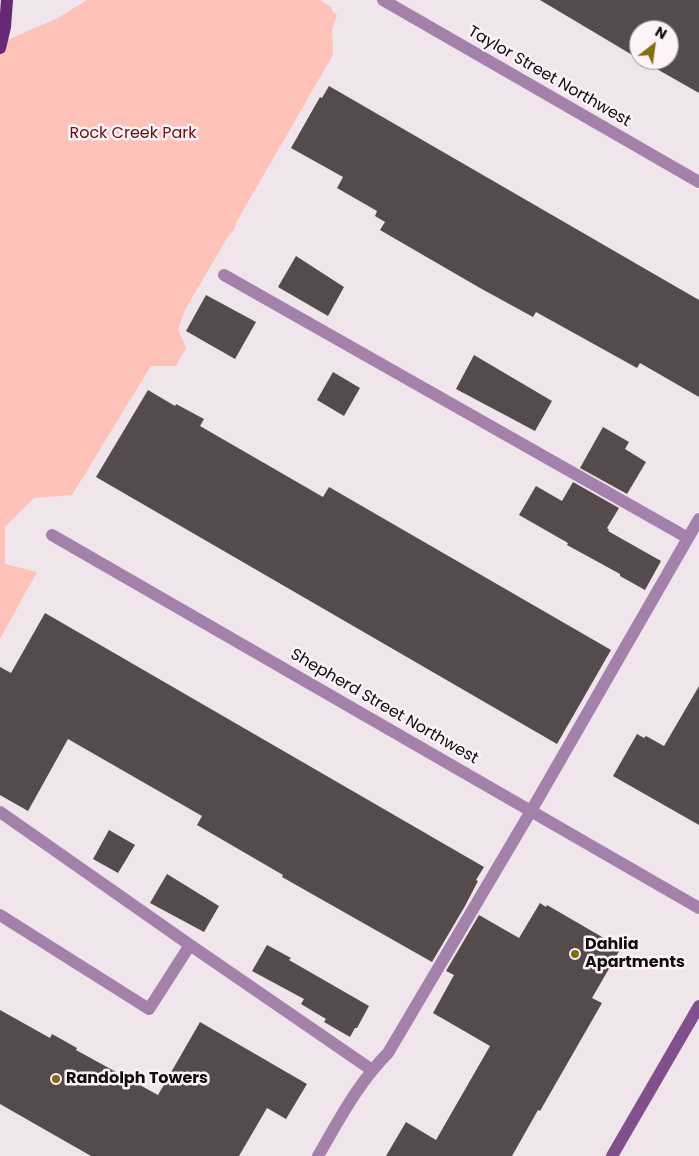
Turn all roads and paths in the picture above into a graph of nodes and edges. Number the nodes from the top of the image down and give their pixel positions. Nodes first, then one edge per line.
1 (6, 0) edge
2 (383, 0) edge
3 (0, 48) edge
4 (699, 182) edge
5 (224, 276) dead end
6 (699, 519) edge
7 (52, 535) dead end
8 (688, 538) junction
9 (531, 811) junction
10 (0, 812) edge
11 (699, 908) edge
12 (0, 915) edge
13 (190, 945) junction
14 (699, 1006) edge
15 (372, 1070) junction
16 (318, 1156) edge
17 (612, 1156) edge

1 - 3 main road
2 - 4 street, Taylor Street Northwest
5 - 8 street
6 - 8 street
7 - 9 street, Shepherd Street Northwest
8 - 9 street
9 - 11 street, Shepherd Street Northwest
9 - 15 street
10 - 13 street
12 - 13 street
13 - 15 street
14 - 17 main road
15 - 16 street

